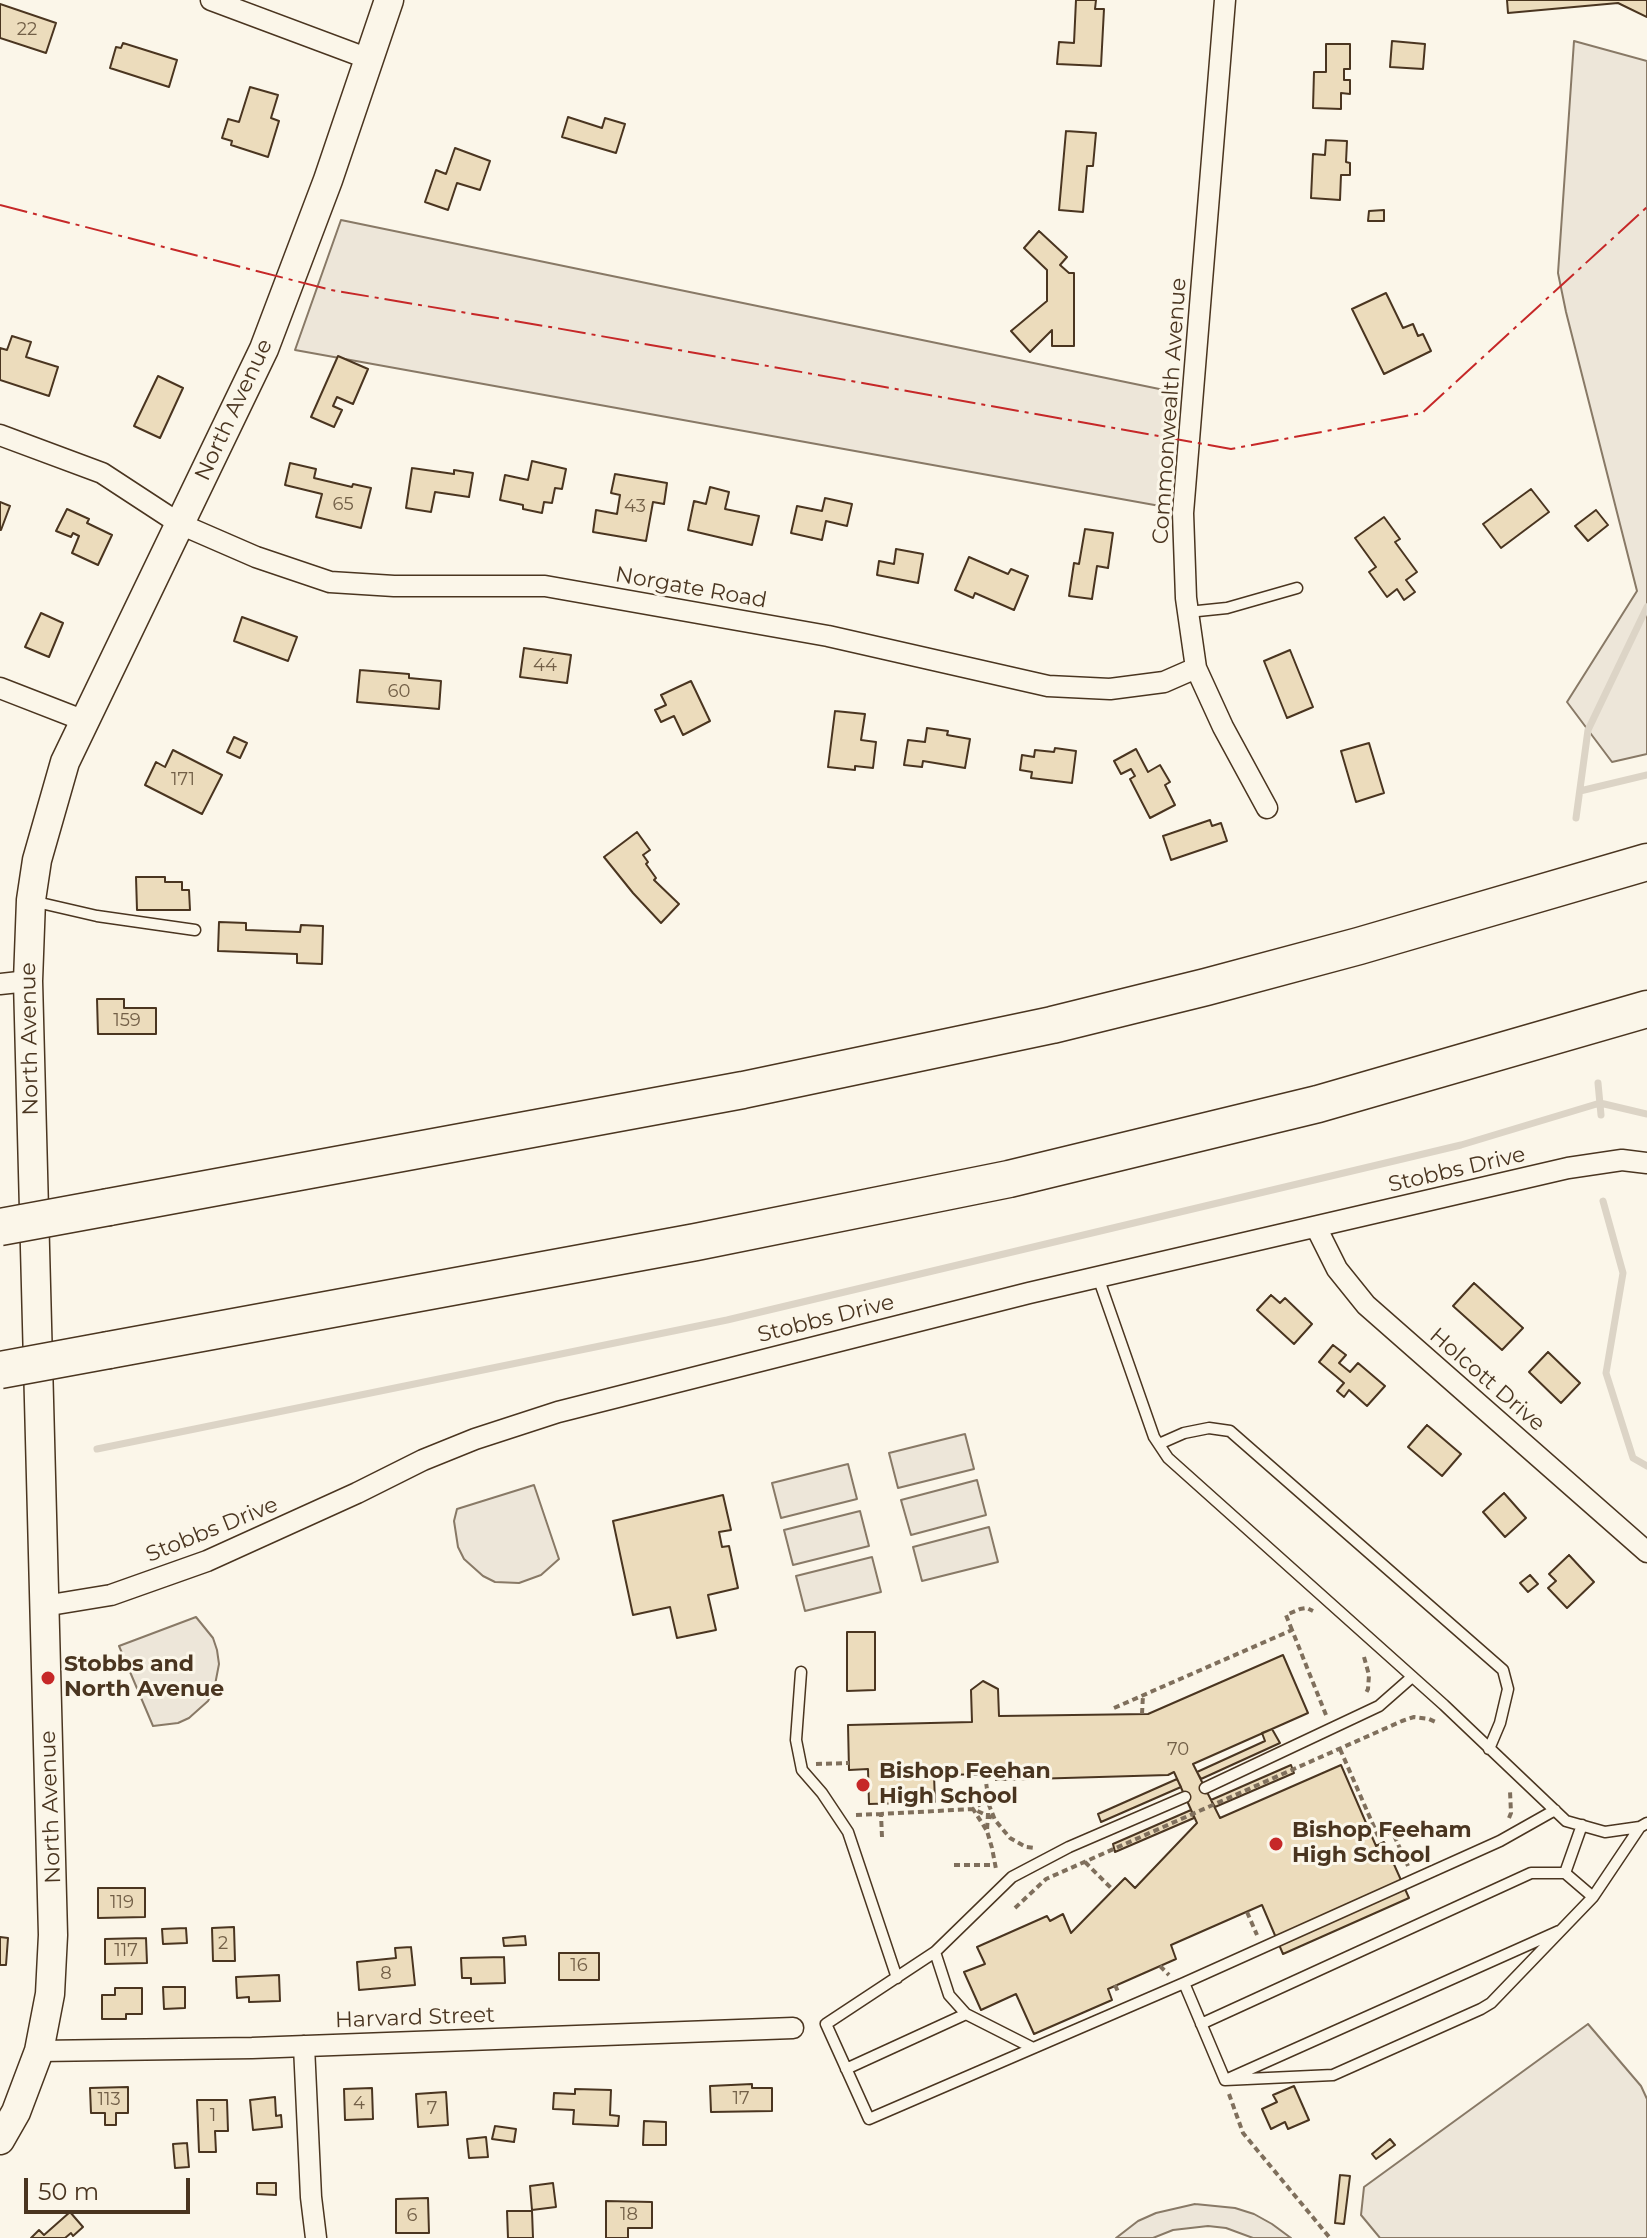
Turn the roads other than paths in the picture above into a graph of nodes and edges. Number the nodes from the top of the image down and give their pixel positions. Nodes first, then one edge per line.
1 (211, 0) edge
2 (389, 0) edge
3 (1225, 0) edge
4 (369, 59) junction
5 (0, 435) edge
6 (180, 524) junction
7 (1297, 588) dead end
8 (1188, 612) junction
9 (1196, 668) junction
10 (0, 688) edge
11 (85, 721) junction
12 (1267, 808) dead end
13 (1647, 862) edge
14 (31, 900) junction
15 (195, 930) dead end
16 (28, 981) junction
17 (0, 984) edge
18 (1647, 1009) edge
19 (1646, 1163) edge
20 (0, 1227) edge
21 (1316, 1227) junction
22 (1098, 1277) junction
23 (0, 1370) edge
24 (1159, 1444) junction
25 (1647, 1552) edge
26 (44, 1606) junction
27 (801, 1672) dead end
28 (1412, 1677) junction
29 (1489, 1749) junction
30 (1205, 1788) dead end
31 (1185, 1797) dead end
32 (1555, 1810) junction
33 (1582, 1825) junction
34 (1643, 1825) edge
35 (1565, 1873) junction
36 (1593, 1897) junction
37 (1565, 1929) junction
38 (935, 1952) junction
39 (897, 1978) junction
40 (1184, 1983) junction
41 (966, 2014) junction
42 (1201, 2024) junction
43 (793, 2028) dead end
44 (304, 2046) junction
45 (1033, 2048) junction
46 (39, 2051) junction
47 (846, 2069) junction
48 (1225, 2080) junction
49 (0, 2140) edge
50 (316, 2238) edge

1 - 4 street
2 - 4 main road, North Avenue
3 - 8 street, Commonwealth Avenue
4 - 6 main road, North Avenue
5 - 6 street, Norgate Road
6 - 9 street, Norgate Road
6 - 11 main road, North Avenue
7 - 8 lane
8 - 9 street, Commonwealth Avenue
9 - 12 street, Commonwealth Avenue
10 - 11 street
11 - 14 main road, North Avenue
13 - 20 highway, bridge
14 - 15 lane
14 - 16 main road, North Avenue
16 - 17 street
16 - 26 main road, North Avenue
18 - 23 highway, bridge
19 - 21 street, Stobbs Drive
21 - 22 street, Stobbs Drive
21 - 25 street, Holcott Drive
22 - 24 lane
22 - 26 street, Stobbs Drive
24 - 28 lane
24 - 29 lane
26 - 46 main road, North Avenue
27 - 39 lane
28 - 29 lane
28 - 30 lane
29 - 32 lane
31 - 38 lane
32 - 33 lane
32 - 40 lane
33 - 34 lane
33 - 35 lane
34 - 36 lane
35 - 36 lane
35 - 42 lane
36 - 37 lane
37 - 48 lane
37 - 48 lane
38 - 39 lane
38 - 41 lane
39 - 47 lane
40 - 42 lane
40 - 45 lane
41 - 45 lane
41 - 47 lane
42 - 48 lane
43 - 44 street, Harvard Street
44 - 46 street, Harvard Street
44 - 50 street
45 - 47 lane
46 - 49 main road, North Avenue

